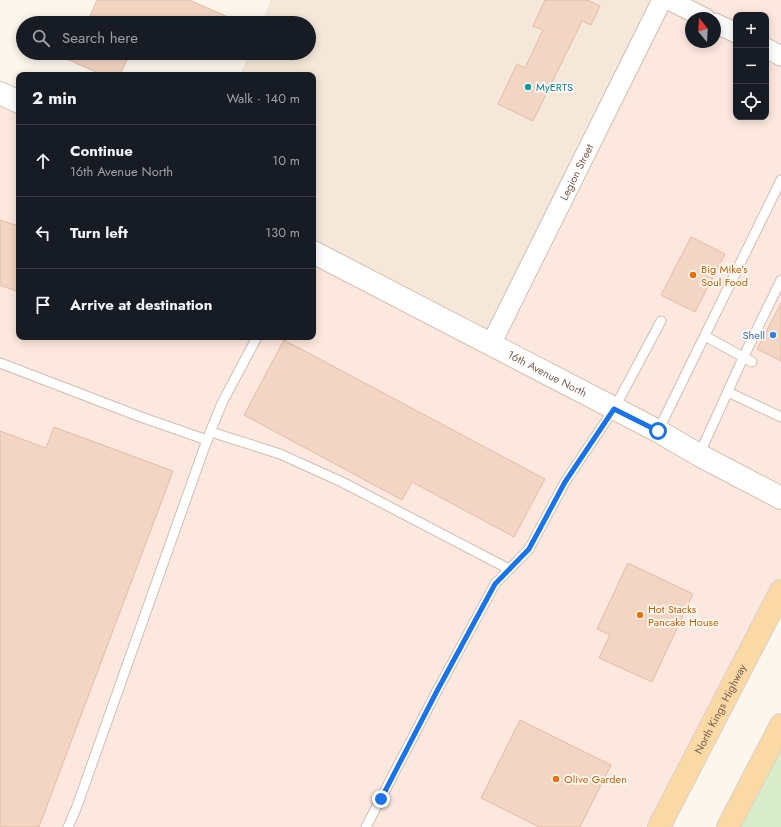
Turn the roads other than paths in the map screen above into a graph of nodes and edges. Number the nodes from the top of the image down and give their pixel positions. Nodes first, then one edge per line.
1 (662, 0) edge
2 (669, 0) edge
3 (693, 12) edge
4 (721, 26) edge
5 (733, 32) edge
6 (769, 50) edge
7 (781, 56) edge
8 (0, 93) edge
9 (16, 101) edge
10 (781, 180) edge
11 (316, 254) edge
12 (781, 280) edge
13 (778, 294) edge
14 (661, 321) dead end
15 (705, 336) junction
16 (255, 340) edge
17 (491, 344) junction
18 (747, 360) junction
19 (0, 363) edge
20 (728, 392) junction
21 (614, 409) junction
22 (781, 417) edge
23 (658, 431) junction
24 (209, 436) junction
25 (699, 455) junction
26 (781, 498) edge
27 (509, 569) junction
28 (781, 591) edge
29 (781, 725) edge
30 (68, 827) edge
31 (366, 827) edge
32 (659, 827) edge
33 (728, 827) edge

1 - 17 street, Legion Street
2 - 3 street
4 - 5 street
6 - 7 street
8 - 9 street
10 - 15 lane
11 - 17 street, 16th Avenue North
12 - 13 lane
13 - 18 lane
14 - 21 lane
15 - 18 lane
15 - 23 lane
16 - 24 lane
17 - 21 street, 16th Avenue North
18 - 20 lane
19 - 24 lane
20 - 22 lane
20 - 25 lane
21 - 23 street, 16th Avenue North
21 - 27 lane
23 - 25 street, 16th Avenue North
24 - 27 lane
24 - 30 lane
25 - 26 street, 16th Avenue North
27 - 31 lane
28 - 32 main road, North Kings Highway
29 - 33 main road

